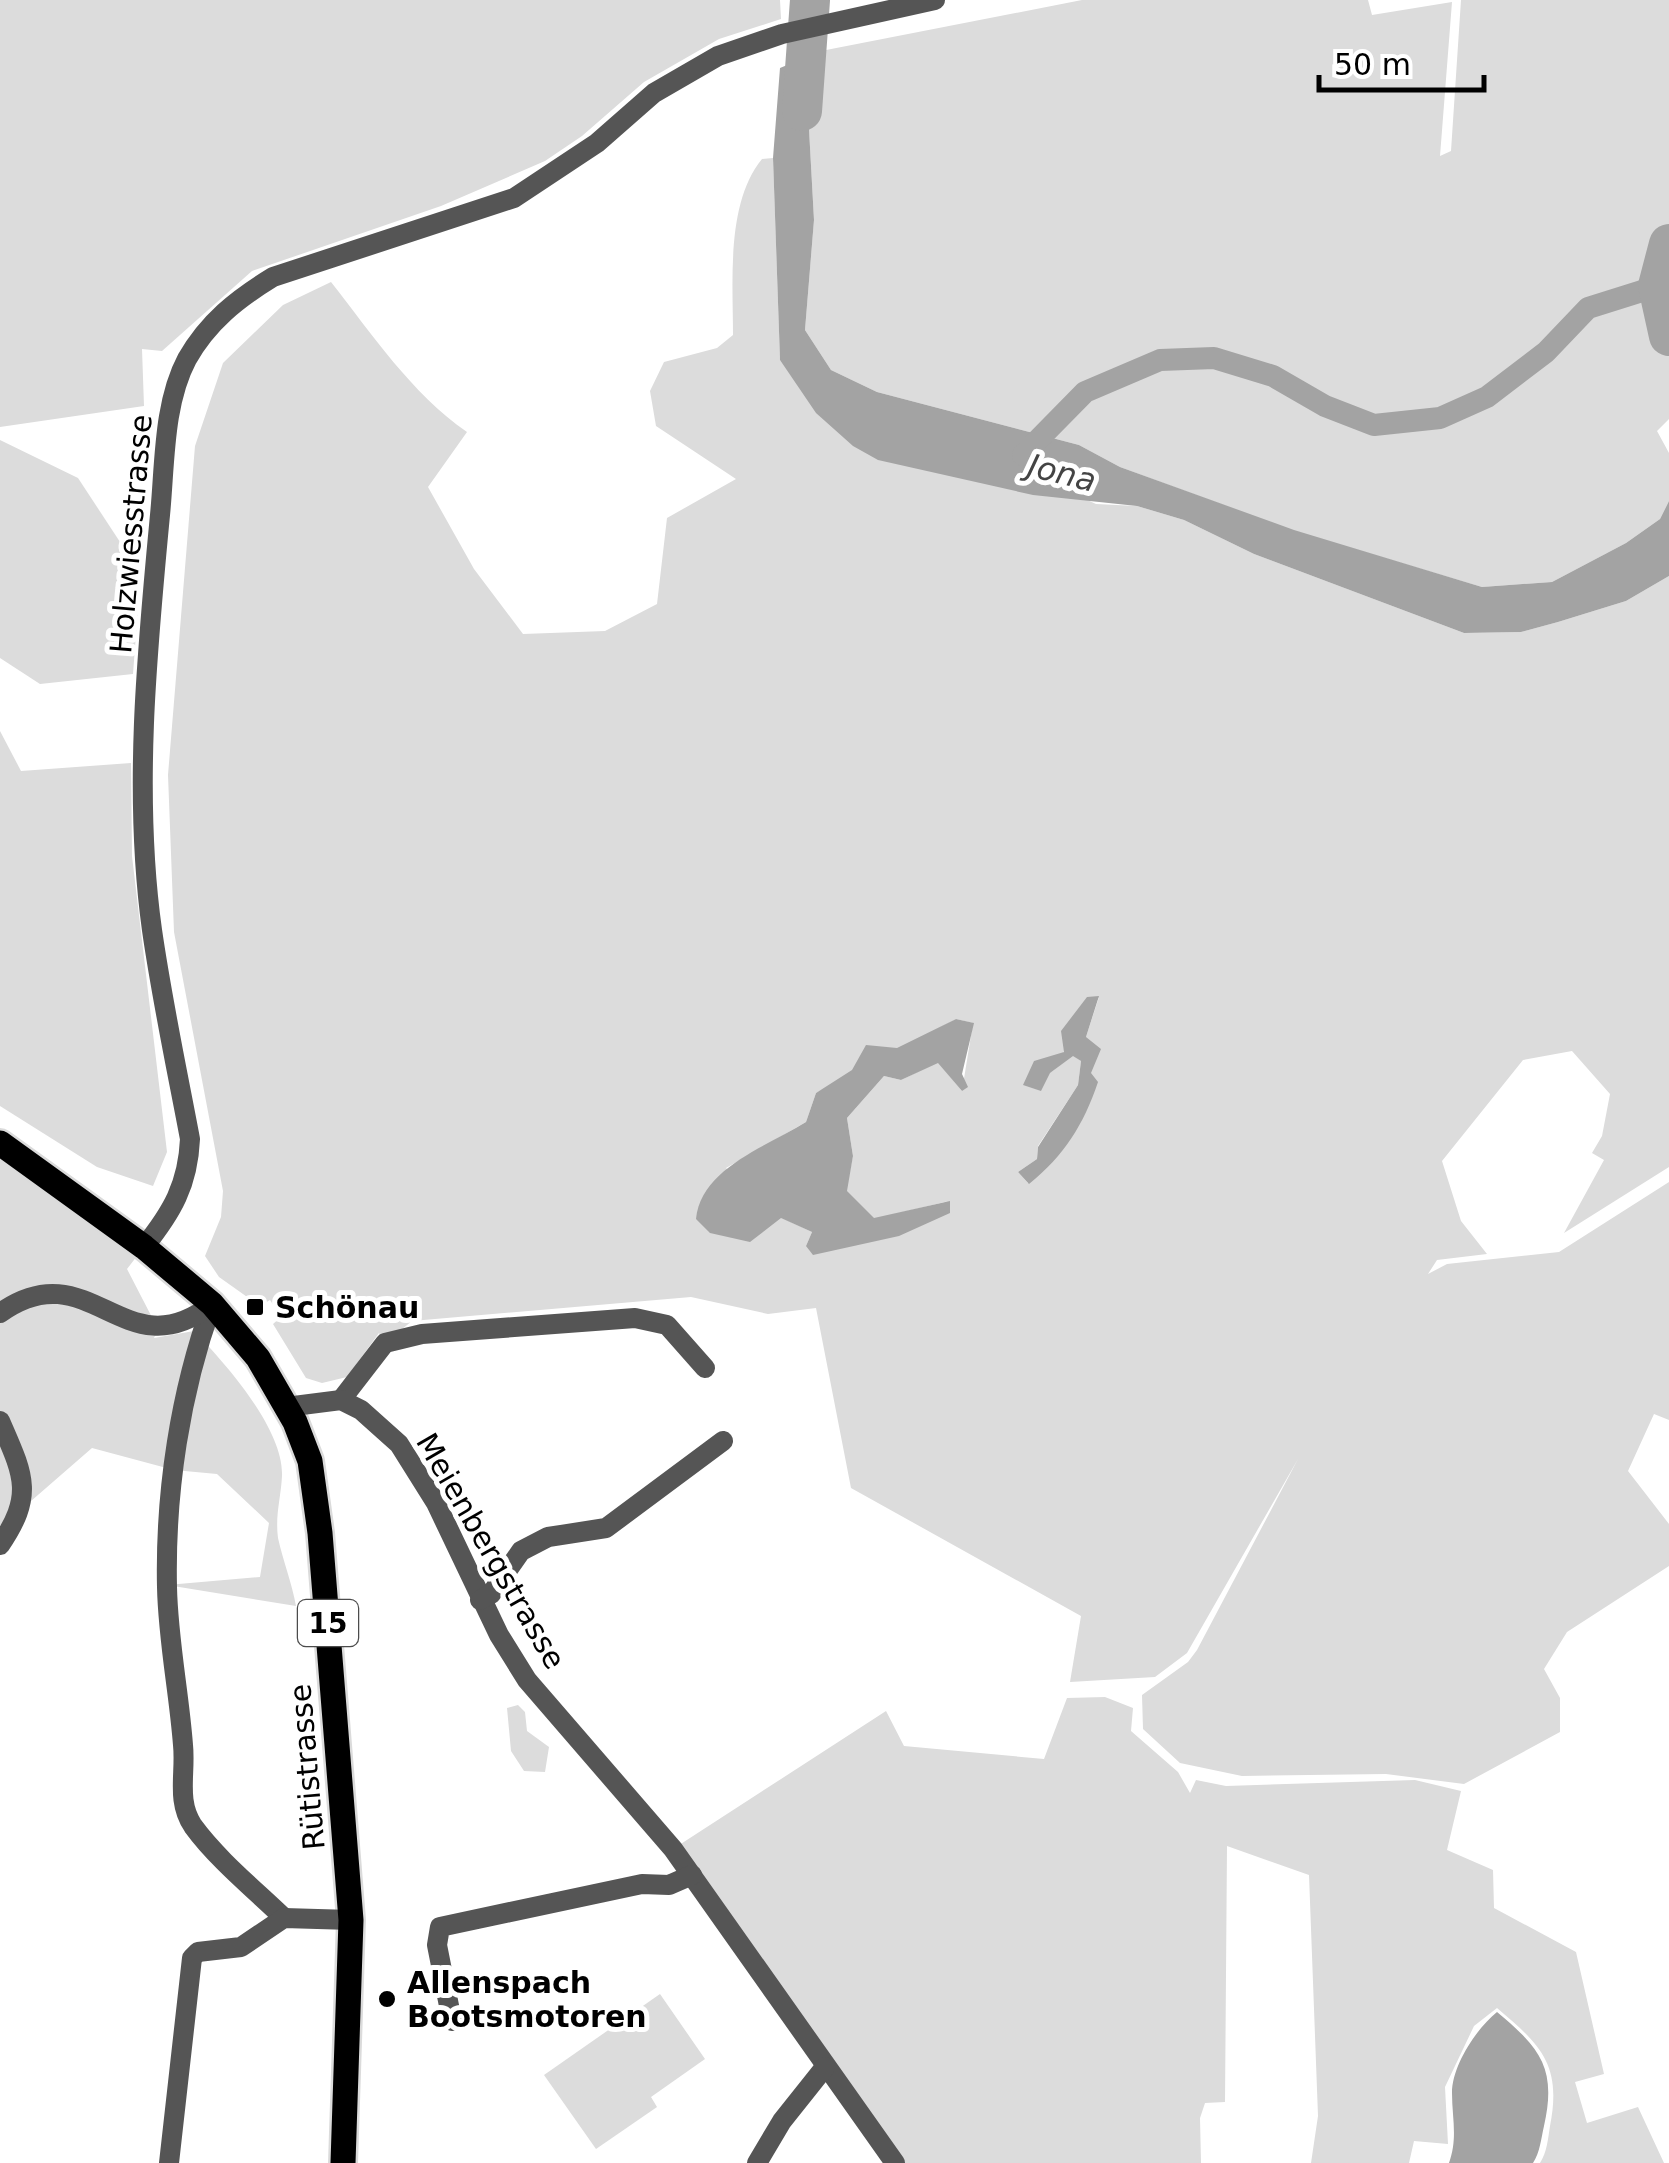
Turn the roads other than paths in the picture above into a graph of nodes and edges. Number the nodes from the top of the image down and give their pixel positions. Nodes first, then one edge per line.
1 (935, 0) edge
2 (0, 1143) edge
3 (144, 1247) junction
4 (212, 1304) junction
5 (0, 1313) edge
6 (706, 1368) dead end
7 (341, 1400) junction
8 (286, 1407) junction
9 (0, 1421) edge
10 (723, 1440) dead end
11 (0, 1545) edge
12 (480, 1600) junction
13 (692, 1876) junction
14 (284, 1918) junction
15 (351, 1920) junction
16 (452, 2022) dead end
17 (825, 2066) junction
18 (168, 2163) edge
19 (343, 2163) edge
20 (757, 2163) edge
21 (895, 2163) edge

1 - 3 street, Holzwiesstrasse
2 - 3 main road, Rütistrasse / 15
3 - 4 main road, Rütistrasse / 15
4 - 5 street
4 - 8 main road, Rütistrasse / 15
4 - 14 street
6 - 7 street
7 - 8 street
7 - 12 street, Meienbergstrasse
8 - 15 main road, Rütistrasse / 15
9 - 11 street
10 - 12 street
12 - 13 street, Meienbergstrasse
13 - 16 street
13 - 17 street, Meienbergstrasse
14 - 15 street
14 - 18 street
15 - 19 main road, Rütistrasse / 15
17 - 20 street
17 - 21 street, Meienbergstrasse

